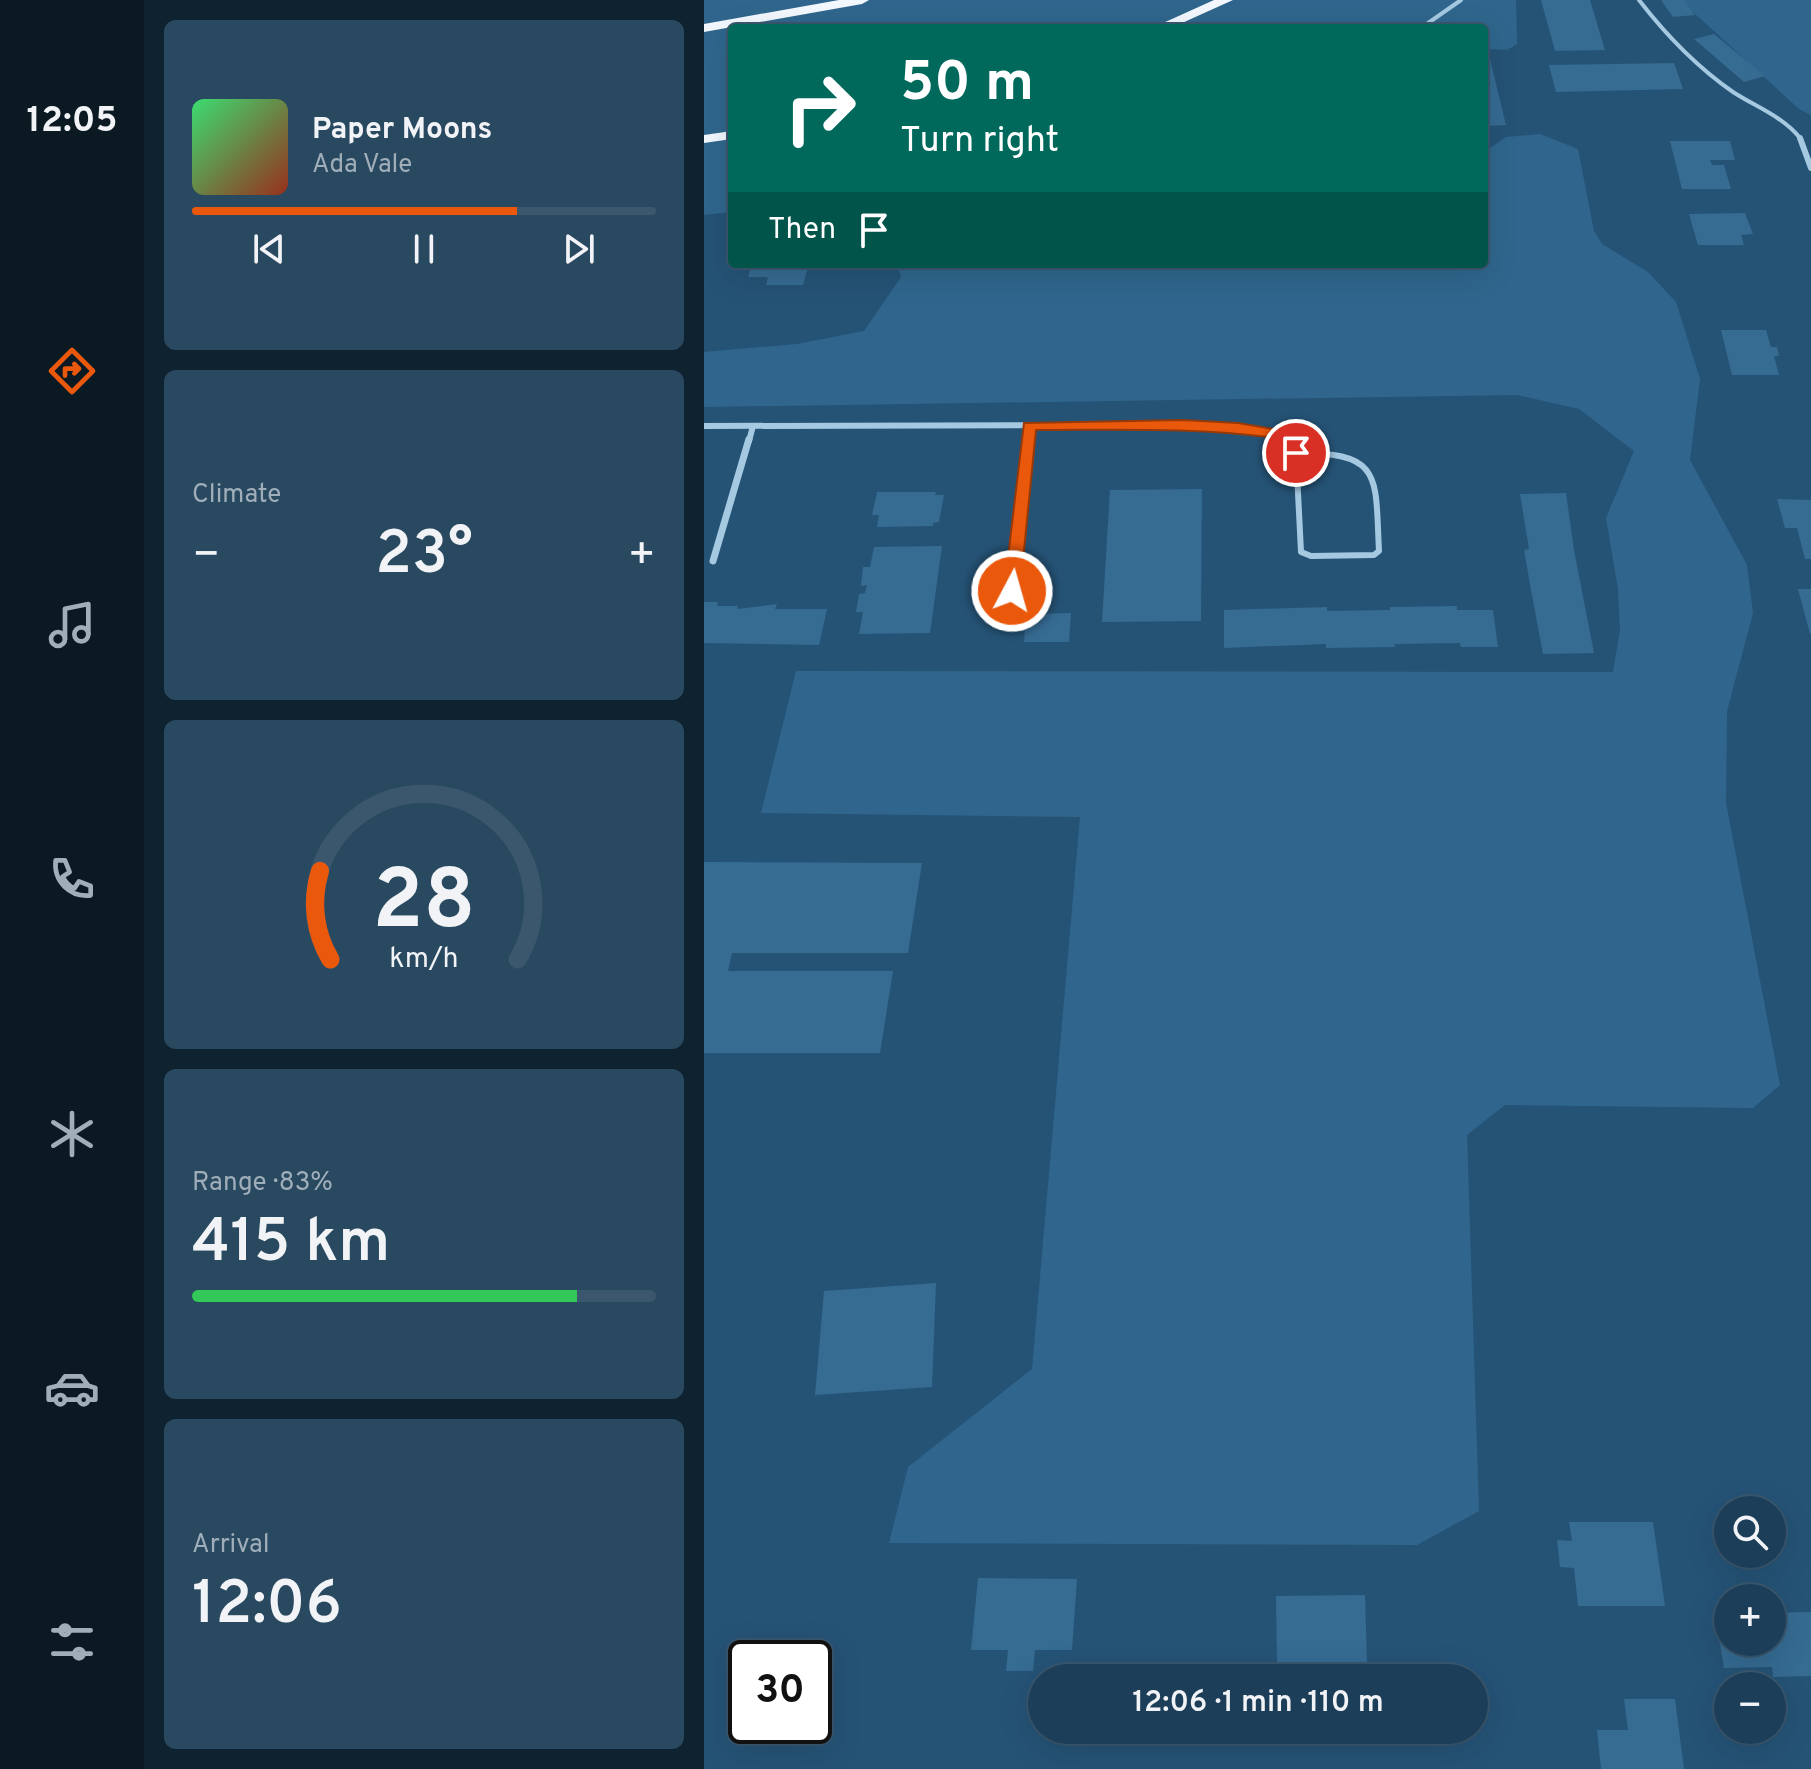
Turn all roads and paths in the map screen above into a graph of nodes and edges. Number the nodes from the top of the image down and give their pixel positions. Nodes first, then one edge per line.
1 (862, 0) edge
2 (1226, 0) edge
3 (1461, 0) edge
4 (1639, 0) edge
5 (1169, 24) edge
6 (1427, 24) edge
7 (704, 28) edge
8 (728, 136) edge
9 (1800, 138) joint
10 (704, 139) edge
11 (1811, 168) edge
12 (704, 426) edge
13 (753, 426) junction
14 (1030, 426) junction
15 (1287, 436) joint
16 (1296, 453) junction
17 (713, 561) dead end
18 (1012, 591) dead end

1 - 7 highway
2 - 5 highway
3 - 6 lane
4 - 9 lane
8 - 10 highway
9 - 11 street
12 - 13 street
13 - 14 street
13 - 17 street
14 - 15 street
14 - 18 street
15 - 16 lane
16 - 16 lane

